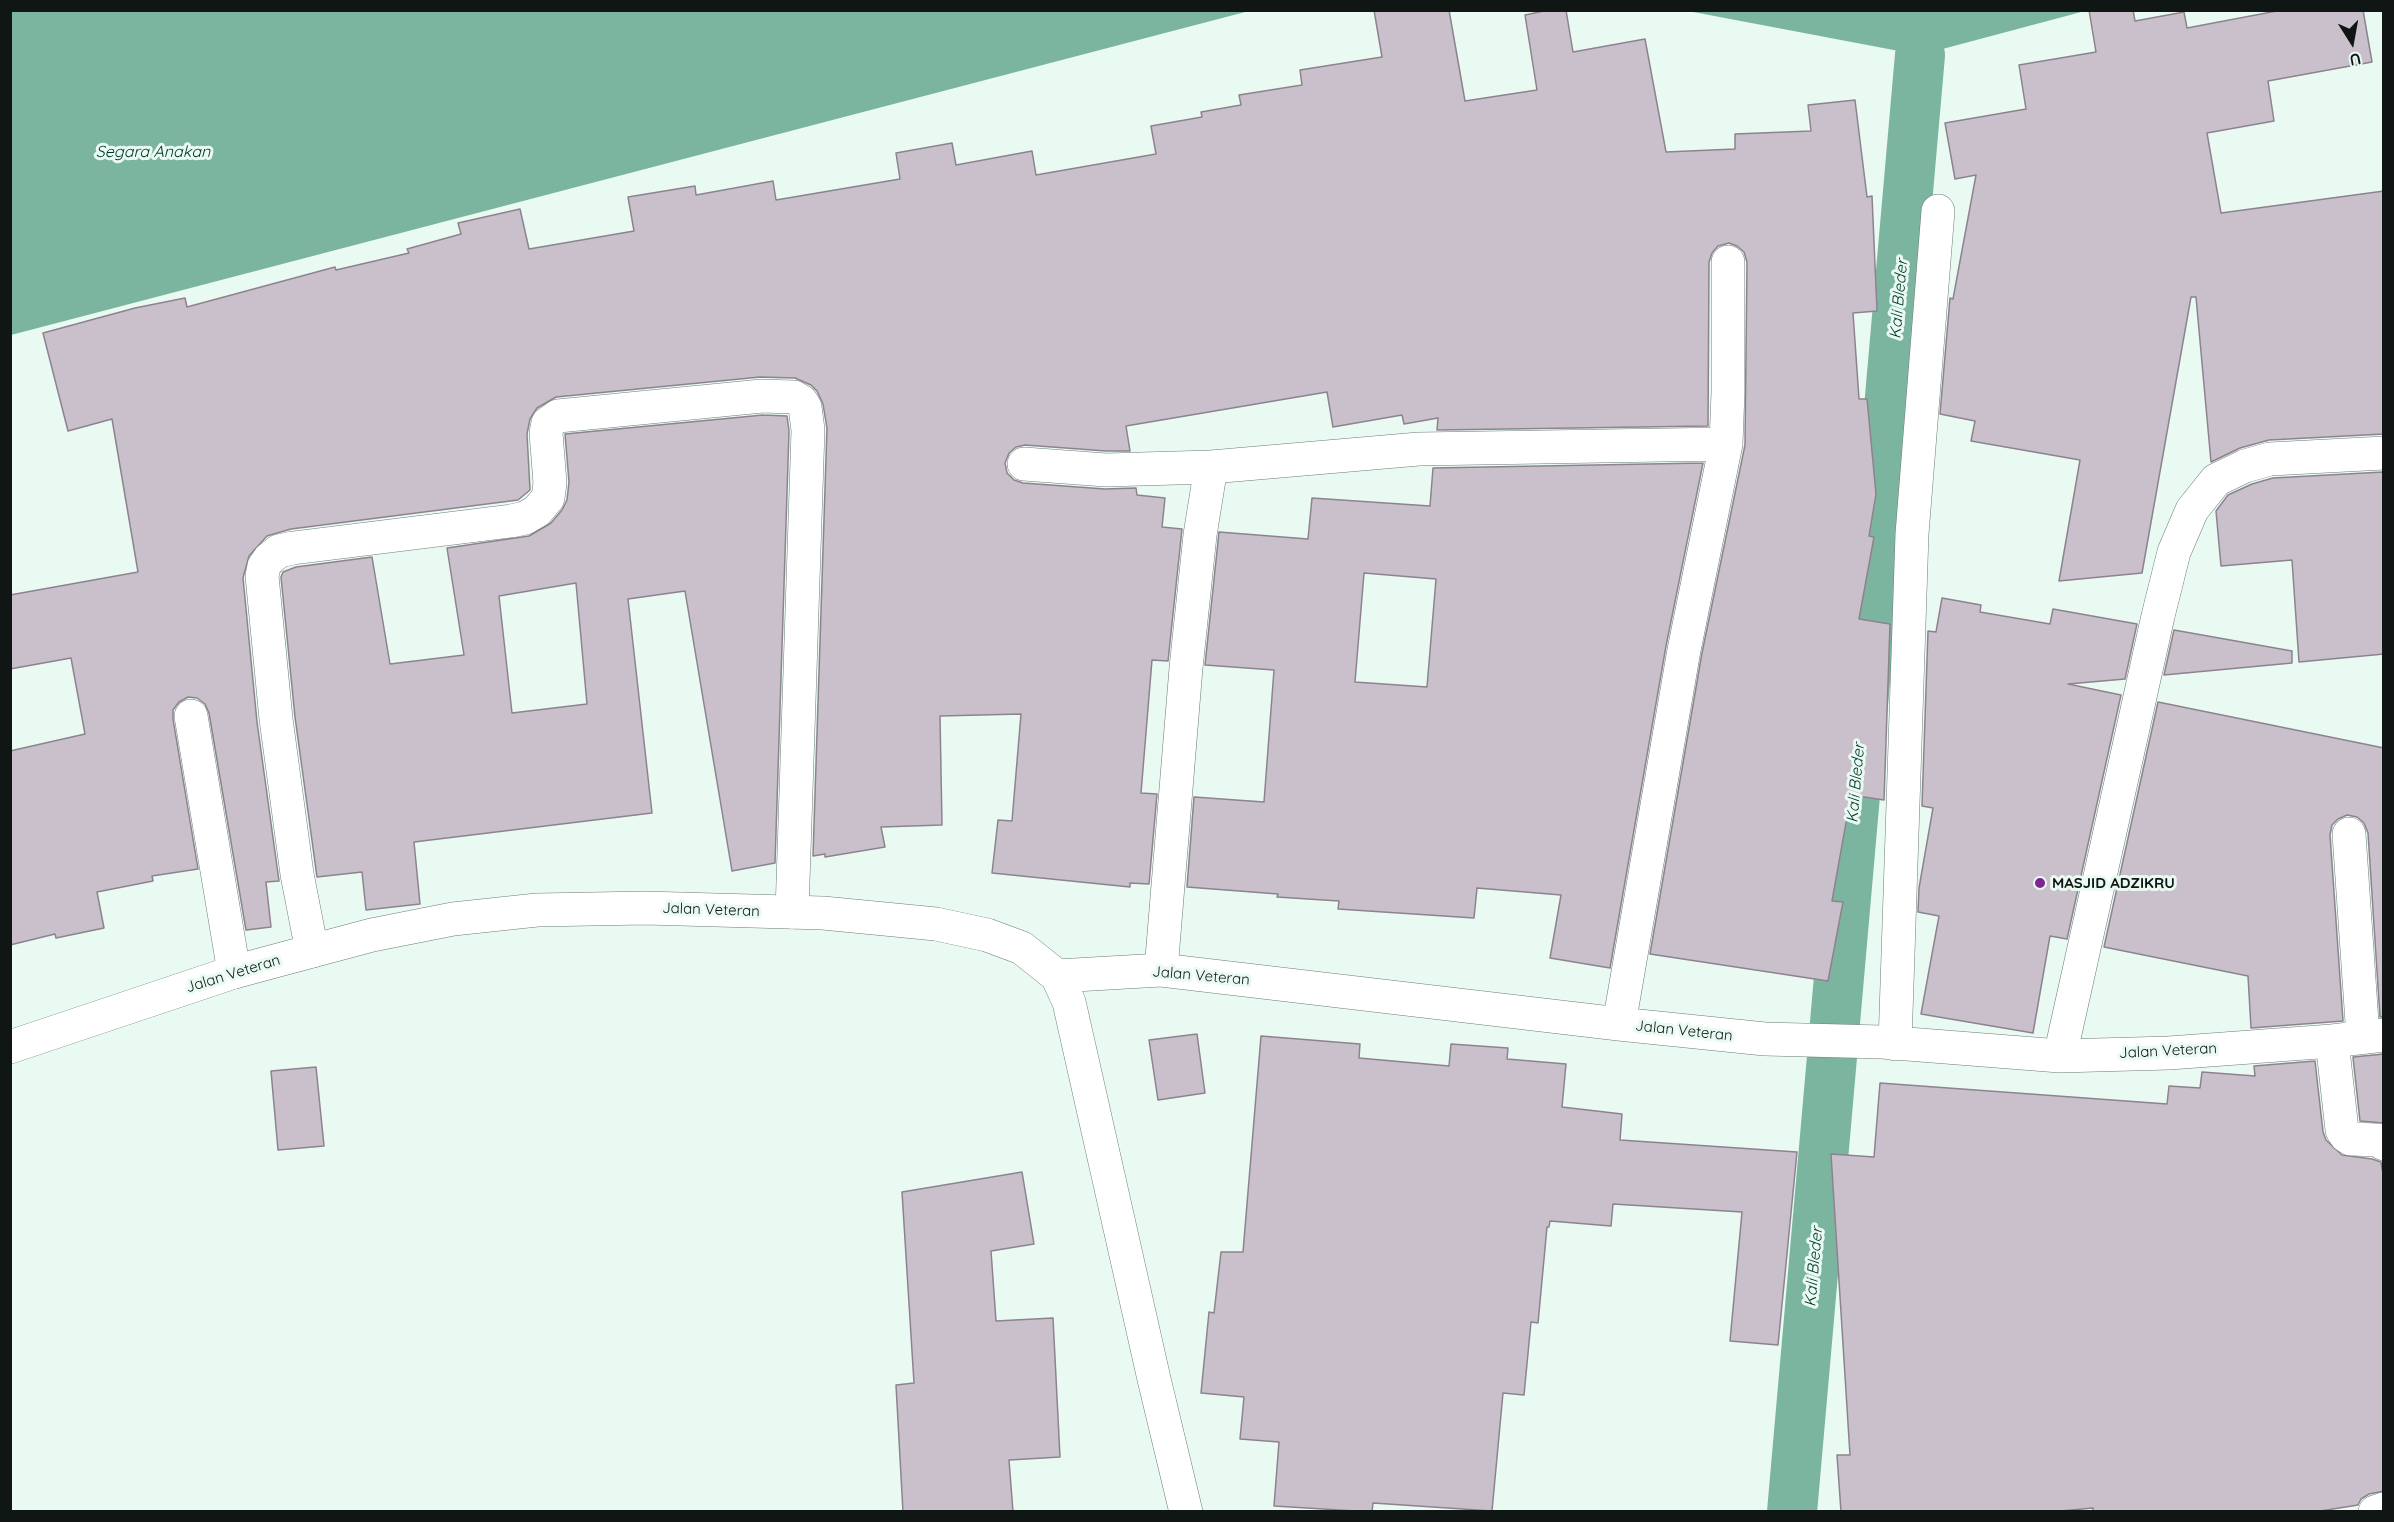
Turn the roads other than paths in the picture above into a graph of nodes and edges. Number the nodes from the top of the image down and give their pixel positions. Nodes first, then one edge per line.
1 (1938, 211) dead end
2 (1728, 262) dead end
3 (1725, 444) junction
4 (2384, 453) edge
5 (1024, 464) dead end
6 (1210, 467) junction
7 (190, 716) dead end
8 (2349, 834) dead end
9 (792, 912) junction
10 (312, 951) junction
11 (1161, 970) junction
12 (234, 972) junction
13 (1057, 976) junction
14 (1619, 1024) junction
15 (2360, 1038) edge
16 (1888, 1043) junction
17 (10, 1047) edge
18 (2060, 1056) junction
19 (2384, 1144) edge
20 (2384, 1509) edge
21 (1186, 1512) edge
22 (2375, 1512) edge

1 - 16 street
2 - 3 street
3 - 6 street
3 - 14 street
4 - 18 street
5 - 6 street
6 - 11 street
7 - 12 street
8 - 15 street
9 - 10 street, Jalan Veteran
9 - 10 street
9 - 13 street, Jalan Veteran
10 - 12 street, Jalan Veteran
11 - 13 street, Jalan Veteran
11 - 14 street, Jalan Veteran
12 - 17 street, Jalan Veteran
13 - 21 street
14 - 16 street, Jalan Veteran
15 - 18 street, Jalan Veteran
15 - 19 street
16 - 18 street, Jalan Veteran
20 - 22 street

